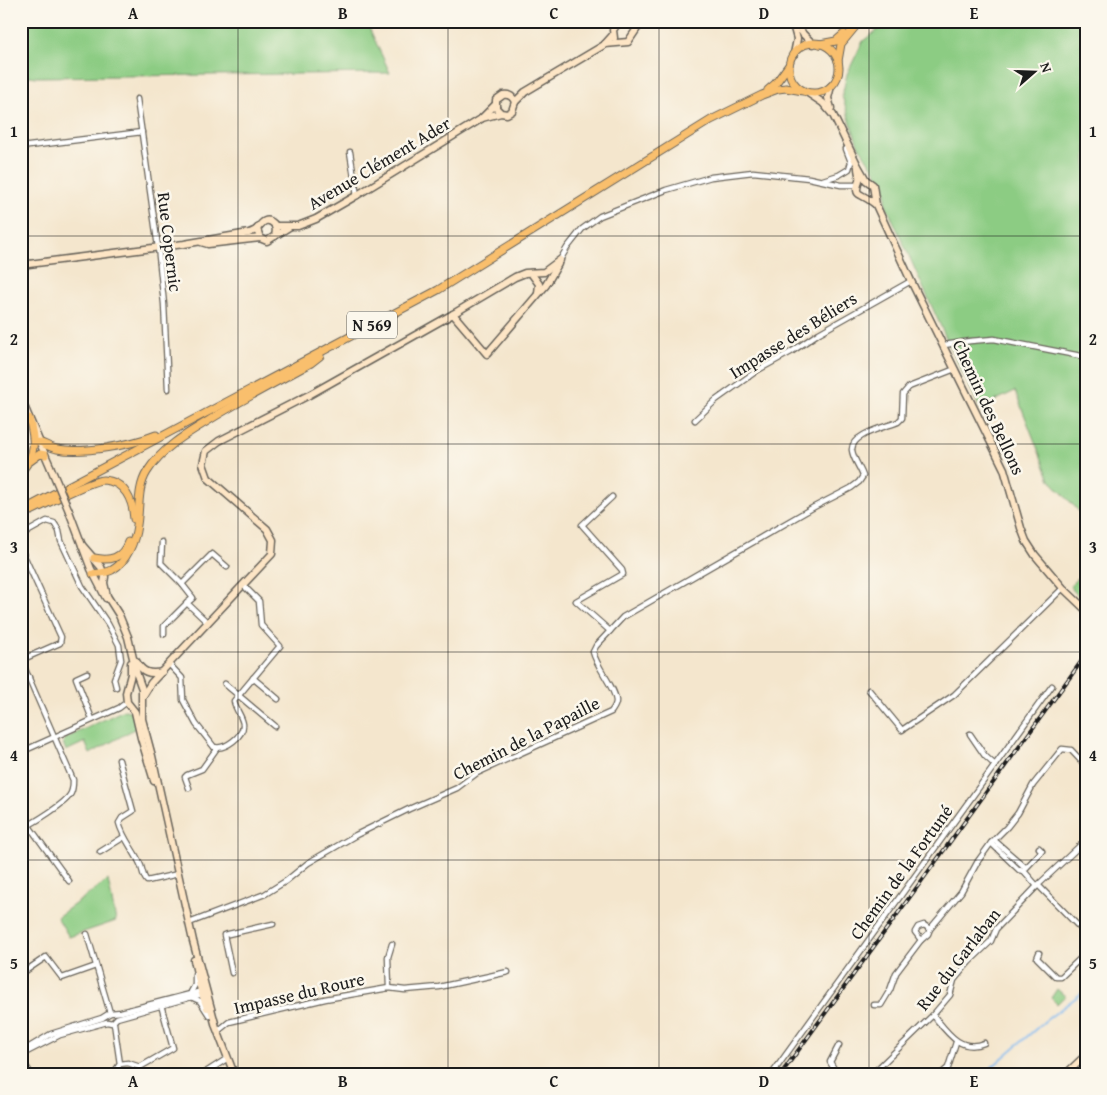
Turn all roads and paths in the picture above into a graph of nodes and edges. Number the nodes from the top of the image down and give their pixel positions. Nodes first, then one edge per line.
1 (641, 21) edge
2 (794, 21) edge
3 (627, 23) junction
4 (857, 23) edge
5 (634, 33) junction
6 (613, 35) junction
7 (618, 42) junction
8 (604, 44) junction
9 (815, 44) junction
10 (794, 54) junction
11 (838, 61) junction
12 (789, 65) junction
13 (831, 86) junction
14 (806, 92) junction
15 (762, 95) junction
16 (137, 99) dead end
17 (513, 99) junction
18 (495, 105) junction
19 (501, 113) junction
20 (833, 114) junction
21 (481, 119) junction
22 (142, 132) junction
23 (844, 138) junction
24 (21, 146) edge
25 (350, 152) dead end
26 (821, 180) junction
27 (861, 182) junction
28 (841, 185) junction
29 (873, 191) junction
30 (858, 192) junction
31 (357, 196) junction
32 (866, 196) junction
33 (876, 205) junction
34 (275, 226) junction
35 (290, 227) junction
36 (257, 228) junction
37 (275, 236) junction
38 (260, 238) junction
39 (201, 242) junction
40 (158, 247) junction
41 (560, 260) junction
42 (21, 265) edge
43 (531, 273) junction
44 (911, 281) junction
45 (538, 293) junction
46 (453, 314) junction
47 (339, 342) junction
48 (944, 345) junction
49 (1086, 357) edge
50 (955, 369) junction
51 (168, 389) dead end
52 (21, 398) edge
53 (29, 418) junction
54 (193, 420) junction
55 (695, 420) dead end
56 (39, 442) junction
57 (46, 455) junction
58 (29, 462) junction
59 (21, 472) edge
60 (612, 496) dead end
61 (21, 511) edge
62 (21, 515) edge
63 (21, 537) edge
64 (162, 542) dead end
65 (82, 545) junction
66 (21, 549) edge
67 (94, 558) junction
68 (107, 560) junction
69 (227, 567) dead end
70 (102, 570) junction
71 (93, 574) junction
72 (182, 584) junction
73 (243, 585) junction
74 (1063, 588) junction
75 (187, 603) junction
76 (1086, 610) edge
77 (208, 623) junction
78 (610, 631) junction
79 (164, 634) dead end
80 (132, 654) junction
81 (21, 660) edge
82 (170, 664) junction
83 (162, 672) junction
84 (87, 673) dead end
85 (29, 677) junction
86 (253, 678) junction
87 (21, 681) edge
88 (140, 681) junction
89 (129, 683) junction
90 (225, 684) dead end
91 (1052, 686) dead end
92 (116, 687) junction
93 (869, 690) dead end
94 (238, 695) junction
95 (143, 696) junction
96 (278, 699) dead end
97 (129, 704) junction
98 (141, 704) junction
99 (92, 719) junction
100 (275, 726) dead end
101 (970, 734) dead end
102 (55, 736) junction
103 (218, 748) junction
104 (21, 752) edge
105 (119, 760) dead end
106 (995, 765) junction
107 (1086, 766) edge
108 (188, 788) dead end
109 (160, 796) junction
110 (29, 826) junction
111 (21, 829) edge
112 (124, 837) junction
113 (1086, 840) edge
114 (993, 842) junction
115 (1080, 846) junction
116 (1040, 848) dead end
117 (100, 852) dead end
118 (1086, 852) edge
119 (1024, 870) junction
120 (178, 874) junction
121 (69, 881) dead end
122 (1038, 885) junction
123 (189, 923) junction
124 (273, 924) dead end
125 (930, 929) junction
126 (87, 934) dead end
127 (1086, 934) edge
128 (921, 940) junction
129 (392, 944) dead end
130 (1039, 953) dead end
131 (1086, 953) edge
132 (96, 966) junction
133 (198, 966) junction
134 (508, 972) dead end
135 (232, 973) dead end
136 (21, 974) edge
137 (389, 988) junction
138 (202, 992) junction
139 (190, 995) junction
140 (161, 1005) junction
141 (874, 1005) dead end
142 (211, 1015) junction
143 (933, 1016) junction
144 (112, 1017) junction
145 (217, 1029) junction
146 (956, 1042) junction
147 (984, 1043) dead end
148 (839, 1045) dead end
149 (21, 1055) edge
150 (1086, 1055) edge
151 (228, 1058) junction
152 (120, 1064) junction
153 (31, 1074) edge
154 (113, 1074) edge
155 (203, 1074) edge
156 (234, 1074) edge
157 (772, 1074) edge
158 (837, 1074) edge
159 (872, 1074) edge
160 (941, 1074) edge
161 (1066, 1074) edge

1 - 3 street
1 - 5 street
2 - 9 street
2 - 10 street
3 - 5 street
3 - 6 street
4 - 9 main road
4 - 11 main road
5 - 7 street
6 - 7 street
6 - 8 street
7 - 8 street
8 - 17 street
9 - 10 main road
9 - 11 main road
10 - 12 main road
11 - 13 main road
12 - 14 main road
12 - 15 main road, N 569
13 - 14 main road
13 - 20 street
14 - 15 main road, N 569
14 - 20 street
15 - 47 main road, N 569
16 - 22 street, Rue Copernic
17 - 18 street
17 - 19 street
18 - 19 street
18 - 21 street, Avenue Clément Ader
19 - 21 street, Avenue Clément Ader
20 - 23 street
21 - 31 street, Avenue Clément Ader
22 - 24 street
22 - 40 street, Rue Copernic
23 - 26 street
23 - 27 street
25 - 31 street
26 - 28 street
26 - 41 street
27 - 28 street
27 - 29 street
27 - 30 street
28 - 30 street
29 - 32 street
29 - 33 street, Chemin des Bellons
30 - 32 street
31 - 35 street, Avenue Clément Ader
32 - 33 street, Chemin des Bellons
33 - 44 street, Chemin des Bellons
34 - 35 street, Avenue Clément Ader
34 - 36 street
34 - 37 street
35 - 37 street, Avenue Clément Ader
36 - 38 street
36 - 39 street
37 - 38 street
38 - 39 street
39 - 40 street
40 - 42 street
40 - 51 street, Rue Copernic
41 - 43 street
41 - 45 street
43 - 45 street
43 - 46 street
44 - 48 street, Chemin des Bellons
44 - 55 street, Impasse des Béliers
45 - 46 street
46 - 73 street
47 - 54 main road, N 569
47 - 70 main road, N 569
48 - 49 street
48 - 50 street, Chemin des Bellons
50 - 74 street, Chemin des Bellons
50 - 78 street, Chemin de la Papaille
52 - 53 street
53 - 56 street
53 - 58 main road
54 - 56 main road, N 569
54 - 61 main road, N 569
56 - 57 street
57 - 58 main road
57 - 65 street, bridge
58 - 59 main road
60 - 78 street
62 - 68 main road
63 - 92 street
64 - 72 street
65 - 67 street
65 - 71 street
66 - 81 street
67 - 68 main road
67 - 70 street
68 - 70 street
69 - 72 street
70 - 71 main road, N 569
70 - 80 street
71 - 89 street
72 - 75 street
73 - 77 street
73 - 86 street
74 - 76 street, Chemin des Bellons
74 - 93 street
75 - 77 street
75 - 79 street
77 - 82 street
78 - 123 street, Chemin de la Papaille
80 - 83 street
80 - 88 street
81 - 85 street
82 - 83 street
82 - 103 street
83 - 88 street
83 - 95 street
84 - 99 street
85 - 87 street
85 - 102 street
86 - 94 street
86 - 96 street
88 - 89 street
88 - 95 street
89 - 92 street
89 - 97 street
90 - 94 street
91 - 106 street, Chemin de la Fortuné
92 - 97 street
94 - 100 street
94 - 103 street
95 - 98 street
97 - 98 street
97 - 99 street
97 - 109 street
98 - 109 street
99 - 102 street
101 - 106 street
102 - 104 street
102 - 110 street
103 - 108 street
105 - 112 street
106 - 157 street, Chemin de la Fortuné
107 - 114 street
109 - 120 street
110 - 111 street
110 - 121 street
112 - 117 street
112 - 120 street
113 - 115 street, Rue du Garlaban
114 - 119 street
114 - 125 street
115 - 118 street
115 - 122 street, Rue du Garlaban
116 - 119 street
119 - 122 street
120 - 123 street
122 - 127 street
122 - 143 street, Rue du Garlaban
123 - 133 street
124 - 135 street
125 - 128 street
125 - 128 street
126 - 132 street
128 - 141 street
129 - 137 street, Impasse du Roure
130 - 131 street
132 - 136 street
132 - 144 street
133 - 138 street
133 - 139 street
133 - 142 street
134 - 137 street, Impasse du Roure
137 - 145 street, Impasse du Roure
138 - 139 street
138 - 142 street
139 - 140 street
139 - 142 street
139 - 144 street
140 - 144 street
140 - 152 street
142 - 145 street
143 - 146 street
143 - 159 street, Rue du Garlaban
144 - 149 street
144 - 149 street
144 - 152 street
145 - 151 street
146 - 147 street
146 - 160 street
148 - 158 street
149 - 153 street
150 - 161 street
151 - 155 street
151 - 156 street
152 - 154 street

